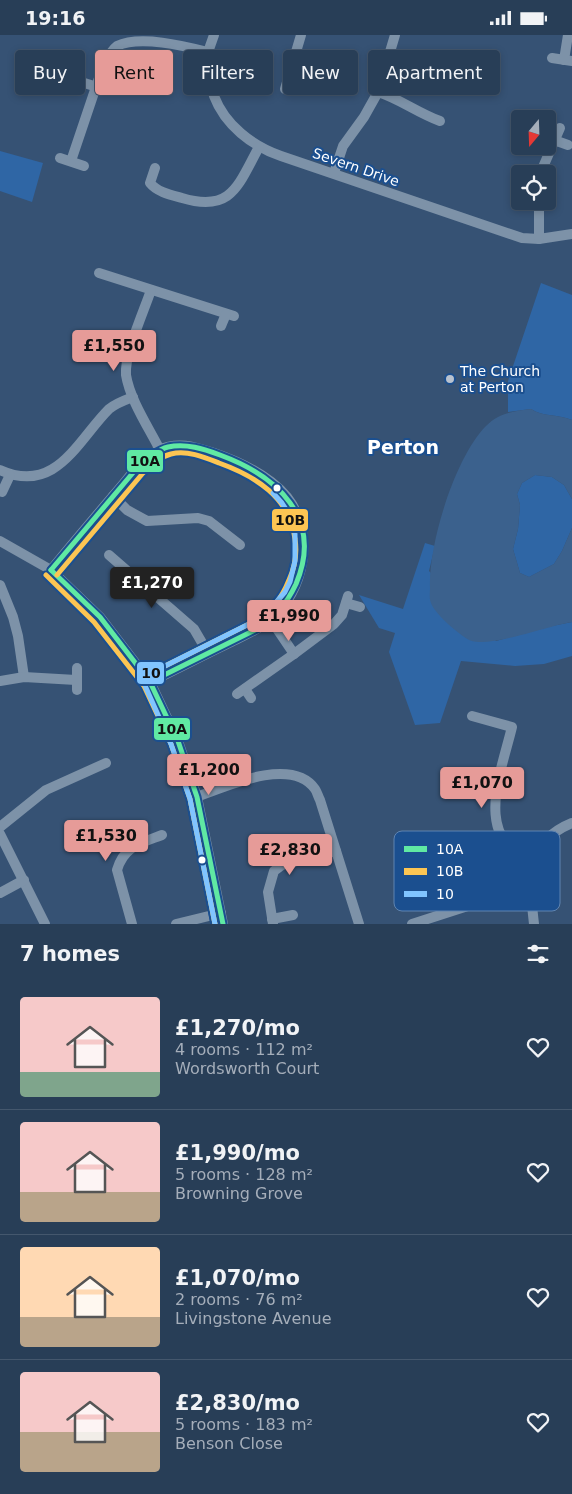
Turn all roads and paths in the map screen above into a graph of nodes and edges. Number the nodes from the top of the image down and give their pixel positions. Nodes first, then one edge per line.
1 (214, 35) edge
2 (301, 35) edge
3 (394, 35) edge
4 (568, 35) edge
5 (124, 39) edge
6 (114, 50) edge
7 (200, 50) edge
8 (209, 50) edge
9 (296, 50) edge
10 (390, 50) edge
11 (552, 59) dead end
12 (568, 60) edge
13 (95, 90) edge
14 (214, 95) edge
15 (376, 95) edge
16 (388, 95) edge
17 (440, 121) dead end
18 (560, 128) dead end
19 (556, 136) edge
20 (556, 141) edge
21 (568, 145) dead end
22 (258, 147) junction
23 (60, 158) dead end
24 (71, 161) junction
25 (84, 166) dead end
26 (155, 168) dead end
27 (334, 173) junction
28 (539, 210) edge
29 (572, 234) edge
30 (539, 239) junction
31 (99, 273) dead end
32 (151, 290) junction
33 (221, 325) dead end
34 (133, 397) junction
35 (160, 450) junction
36 (5, 473) edge
37 (2, 492) dead end
38 (113, 496) junction
39 (0, 541) edge
40 (240, 545) dead end
41 (109, 555) dead end
42 (51, 570) junction
43 (0, 585) edge
44 (360, 607) dead end
45 (270, 620) junction
46 (208, 653) junction
47 (294, 654) junction
48 (78, 667) dead end
49 (24, 677) junction
50 (0, 681) edge
51 (150, 682) junction
52 (244, 694) dead end
53 (472, 716) dead end
54 (106, 763) dead end
55 (197, 797) junction
56 (572, 823) edge
57 (0, 827) edge
58 (498, 831) edge
59 (556, 831) edge
60 (0, 834) edge
61 (162, 835) dead end
62 (336, 851) junction
63 (24, 880) junction
64 (0, 893) edge
65 (452, 911) edge
66 (534, 911) edge
67 (221, 913) junction
68 (293, 915) dead end
69 (273, 922) edge
70 (45, 924) edge
71 (132, 924) edge
72 (176, 924) edge
73 (223, 924) edge
74 (359, 924) edge
75 (412, 924) edge
76 (534, 924) edge

1 - 8 street, Severn Drive
2 - 9 street
3 - 10 street
4 - 12 street
5 - 6 street
5 - 7 street
11 - 12 street
13 - 24 street
14 - 22 street, Severn Drive
15 - 27 street
16 - 17 street
18 - 19 street
20 - 21 street
22 - 26 street
22 - 27 street, Severn Drive
23 - 24 street
24 - 25 street
27 - 30 street, Severn Drive
28 - 30 street
29 - 30 street, Severn Drive
31 - 32 street
32 - 33 street
32 - 34 street
34 - 35 street
34 - 36 street
35 - 38 street
35 - 45 street
36 - 37 street
38 - 40 street
38 - 42 street
39 - 42 street
41 - 46 street
42 - 51 street
43 - 49 street
44 - 47 street
45 - 46 street
45 - 47 street
46 - 51 street
47 - 52 street
48 - 49 street
49 - 50 street
51 - 55 street
53 - 58 street
54 - 57 street
55 - 62 street
55 - 67 street
56 - 59 street
60 - 63 street
61 - 71 street
62 - 69 street
62 - 74 street
63 - 64 street
63 - 70 street
65 - 75 street
66 - 76 street
67 - 72 street
67 - 73 street
68 - 69 street

